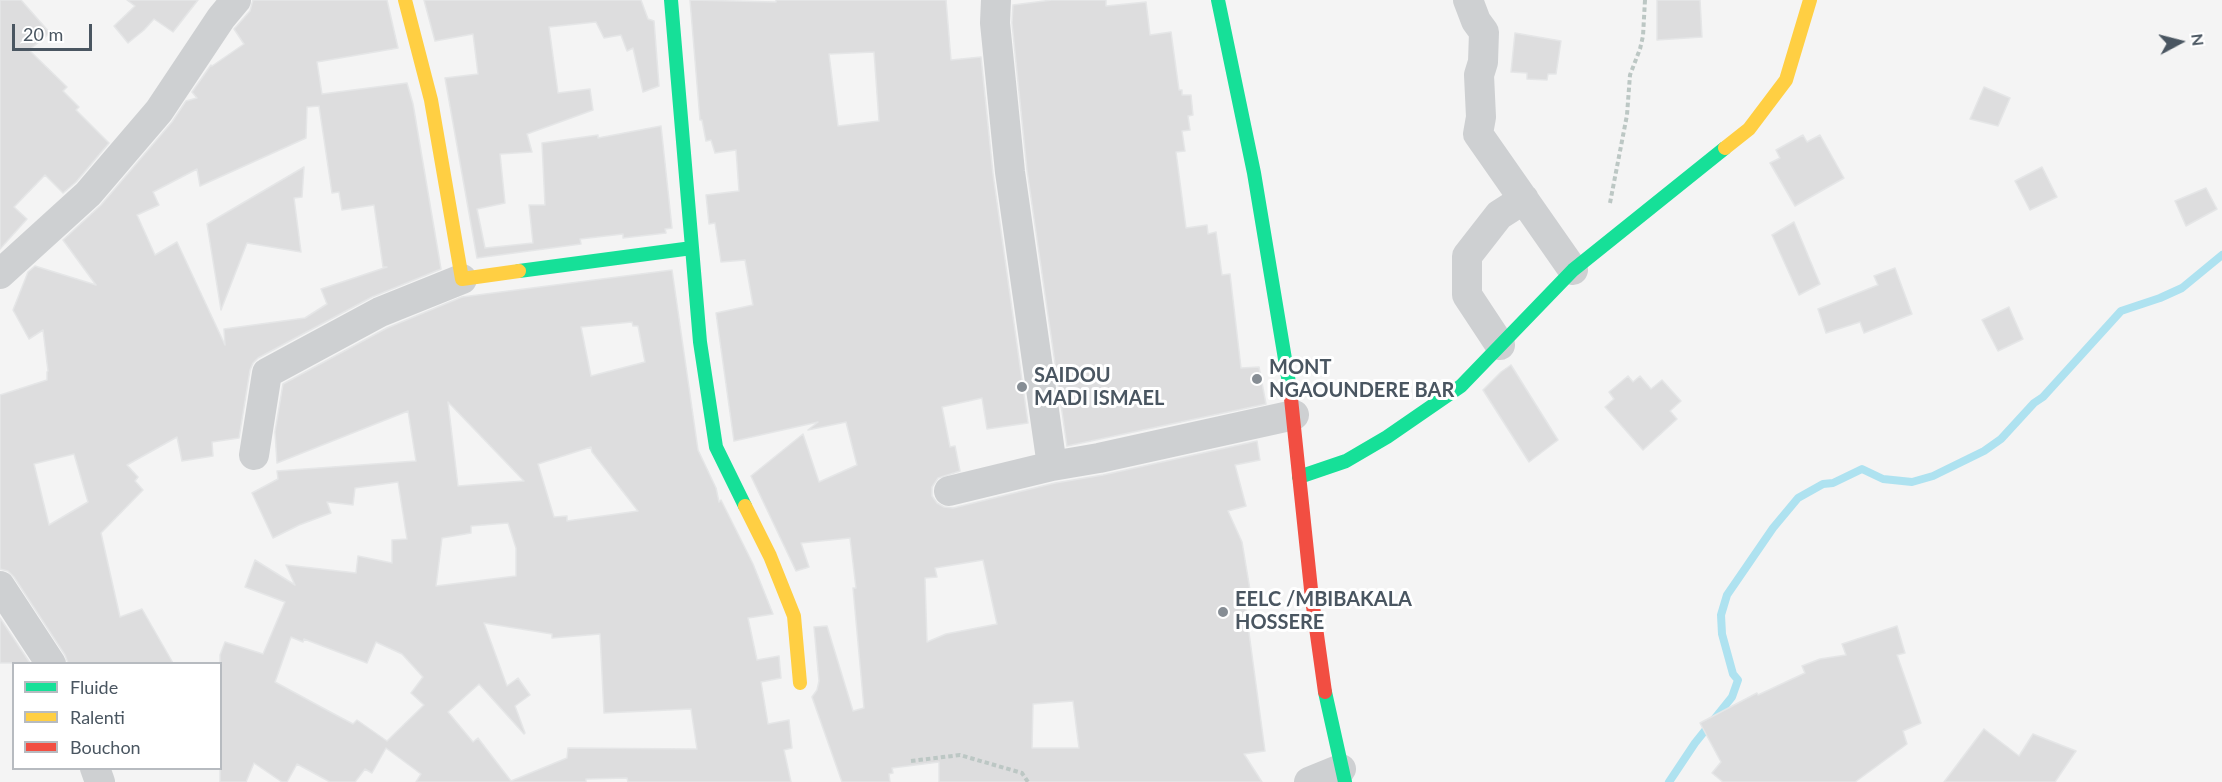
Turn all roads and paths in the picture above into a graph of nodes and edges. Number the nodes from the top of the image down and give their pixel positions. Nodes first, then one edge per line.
1 (236, 0) edge
2 (405, 0) edge
3 (671, 0) edge
4 (996, 0) edge
5 (1218, 0) edge
6 (1468, 0) edge
7 (1645, 0) edge
8 (1810, 0) edge
9 (1524, 199) junction
10 (1604, 245) junction
11 (692, 249) junction
12 (1573, 270) junction
13 (0, 274) edge
14 (462, 279) junction
15 (1500, 345) junction
16 (1294, 415) junction
17 (254, 455) dead end
18 (1052, 466) junction
19 (1299, 477) junction
20 (949, 491) dead end
21 (0, 586) edge
22 (50, 662) edge
23 (800, 683) dead end
24 (911, 761) dead end
25 (1343, 776) edge
26 (1028, 782) edge
27 (1309, 782) edge

1 - 13 street
2 - 14 street
3 - 11 street
4 - 18 street
5 - 16 street
6 - 9 street
7 - 10 path
8 - 10 street
9 - 12 street
9 - 15 street
10 - 12 street
11 - 14 street
11 - 23 street
12 - 15 street
14 - 17 street
15 - 19 street
16 - 18 street
16 - 19 street
18 - 20 street
19 - 25 street
21 - 22 street
24 - 26 path
25 - 27 street

